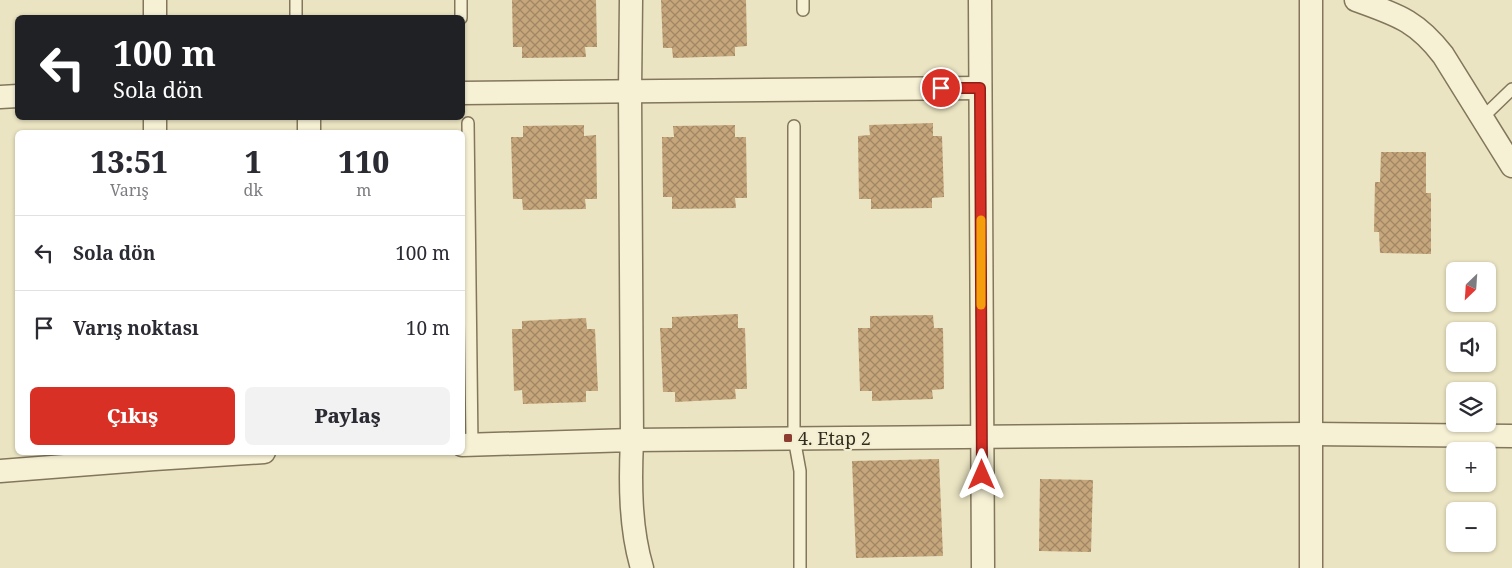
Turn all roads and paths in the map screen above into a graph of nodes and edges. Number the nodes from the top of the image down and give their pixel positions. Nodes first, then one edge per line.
1 (154, 0) edge
2 (296, 0) edge
3 (461, 0) edge
4 (631, 0) edge
5 (980, 0) edge
6 (1311, 0) edge
7 (1356, 0) edge
8 (155, 15) edge
9 (296, 15) edge
10 (461, 15) edge
11 (980, 88) junction
12 (1512, 88) edge
13 (630, 91) junction
14 (465, 92) edge
15 (15, 96) edge
16 (0, 97) edge
17 (1482, 118) junction
18 (468, 124) dead end
19 (794, 126) dead end
20 (1512, 166) edge
21 (1311, 434) junction
22 (1512, 436) edge
23 (982, 437) junction
24 (794, 438) junction
25 (632, 440) junction
26 (467, 445) edge
27 (182, 455) edge
28 (154, 456) edge
29 (0, 471) edge
30 (642, 568) edge
31 (800, 568) edge
32 (982, 568) edge
33 (1311, 568) edge

1 - 8 street
2 - 9 lane
3 - 10 lane
4 - 13 street
5 - 11 street
6 - 21 street
7 - 17 street
11 - 13 street
11 - 23 street
12 - 17 lane
13 - 14 street
13 - 25 street
15 - 16 street
17 - 20 street
18 - 26 lane
19 - 24 lane
21 - 22 street
21 - 23 street
21 - 33 street
23 - 24 street
23 - 32 street
24 - 25 street
24 - 31 lane
25 - 26 street
25 - 30 street
27 - 28 street
28 - 29 street

